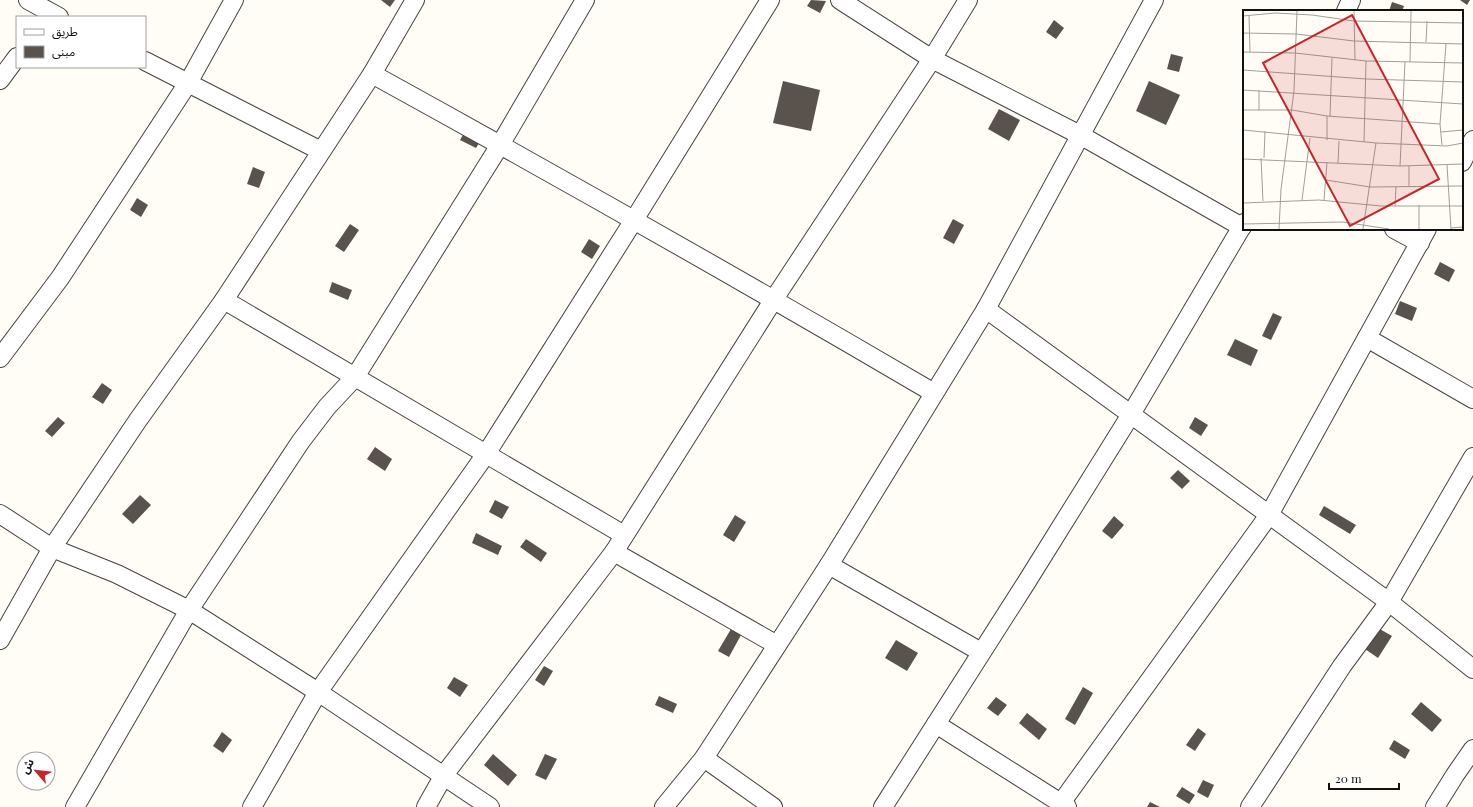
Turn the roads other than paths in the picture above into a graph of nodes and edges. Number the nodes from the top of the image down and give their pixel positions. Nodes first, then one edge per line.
1 (28, 0) edge
2 (234, 0) edge
3 (415, 0) edge
4 (585, 0) edge
5 (770, 0) edge
6 (840, 0) edge
7 (968, 0) edge
8 (1154, 0) edge
9 (1351, 0) edge
10 (1346, 10) edge
11 (54, 12) edge
12 (16, 58) edge
13 (932, 59) junction
14 (146, 62) edge
15 (372, 74) junction
16 (0, 80) edge
17 (188, 83) junction
18 (1080, 135) junction
19 (1473, 140) edge
20 (500, 145) junction
21 (321, 151) junction
22 (1463, 160) edge
23 (634, 220) junction
24 (1243, 225) edge
25 (1398, 230) edge
26 (1423, 236) edge
27 (774, 299) junction
28 (224, 300) junction
29 (986, 309) junction
30 (1367, 338) junction
31 (0, 358) edge
32 (355, 377) junction
33 (934, 394) junction
34 (1473, 399) edge
35 (1130, 416) junction
36 (486, 454) junction
37 (1473, 456) edge
38 (0, 514) edge
39 (1269, 515) junction
40 (624, 535) junction
41 (52, 548) junction
42 (614, 552) junction
43 (829, 565) junction
44 (1389, 602) junction
45 (189, 610) junction
46 (0, 640) edge
47 (777, 645) junction
48 (982, 652) junction
49 (1473, 669) edge
50 (318, 692) junction
51 (936, 724) junction
52 (1473, 749) edge
53 (704, 758) junction
54 (444, 775) junction
55 (1064, 805) edge
56 (75, 807) edge
57 (252, 807) edge
58 (426, 807) edge
59 (490, 807) edge
60 (664, 807) edge
61 (773, 807) edge
62 (883, 807) edge
63 (1250, 807) edge
64 (1435, 807) edge

1 - 11 street
2 - 17 street
3 - 15 street
4 - 20 street
5 - 23 street
6 - 13 street
7 - 13 street
8 - 18 street
9 - 10 street
12 - 16 street
13 - 18 street
13 - 27 street
14 - 17 street
15 - 20 street
15 - 21 street
17 - 21 street
17 - 31 street
18 - 24 street
18 - 29 street
19 - 22 street
20 - 23 street
20 - 32 street
21 - 28 street
23 - 27 street
23 - 36 street
24 - 35 street
25 - 26 street
26 - 30 street
27 - 33 street
27 - 40 street
28 - 32 street
28 - 41 street
29 - 33 street
29 - 35 street
30 - 34 street
30 - 39 street
32 - 36 street
32 - 45 street
33 - 43 street
35 - 39 street
35 - 48 street
36 - 40 street
36 - 50 street
37 - 44 street
38 - 41 street
39 - 44 street
39 - 55 street
40 - 42 street
41 - 45 street
41 - 46 street
42 - 47 street
42 - 54 street
43 - 47 street
43 - 48 street
44 - 49 street
44 - 63 street
45 - 50 street
45 - 56 street
47 - 53 street
48 - 51 street
50 - 54 street
50 - 57 street
51 - 55 street
51 - 62 street
52 - 64 street
53 - 60 street
53 - 61 street
54 - 58 street
54 - 59 street

